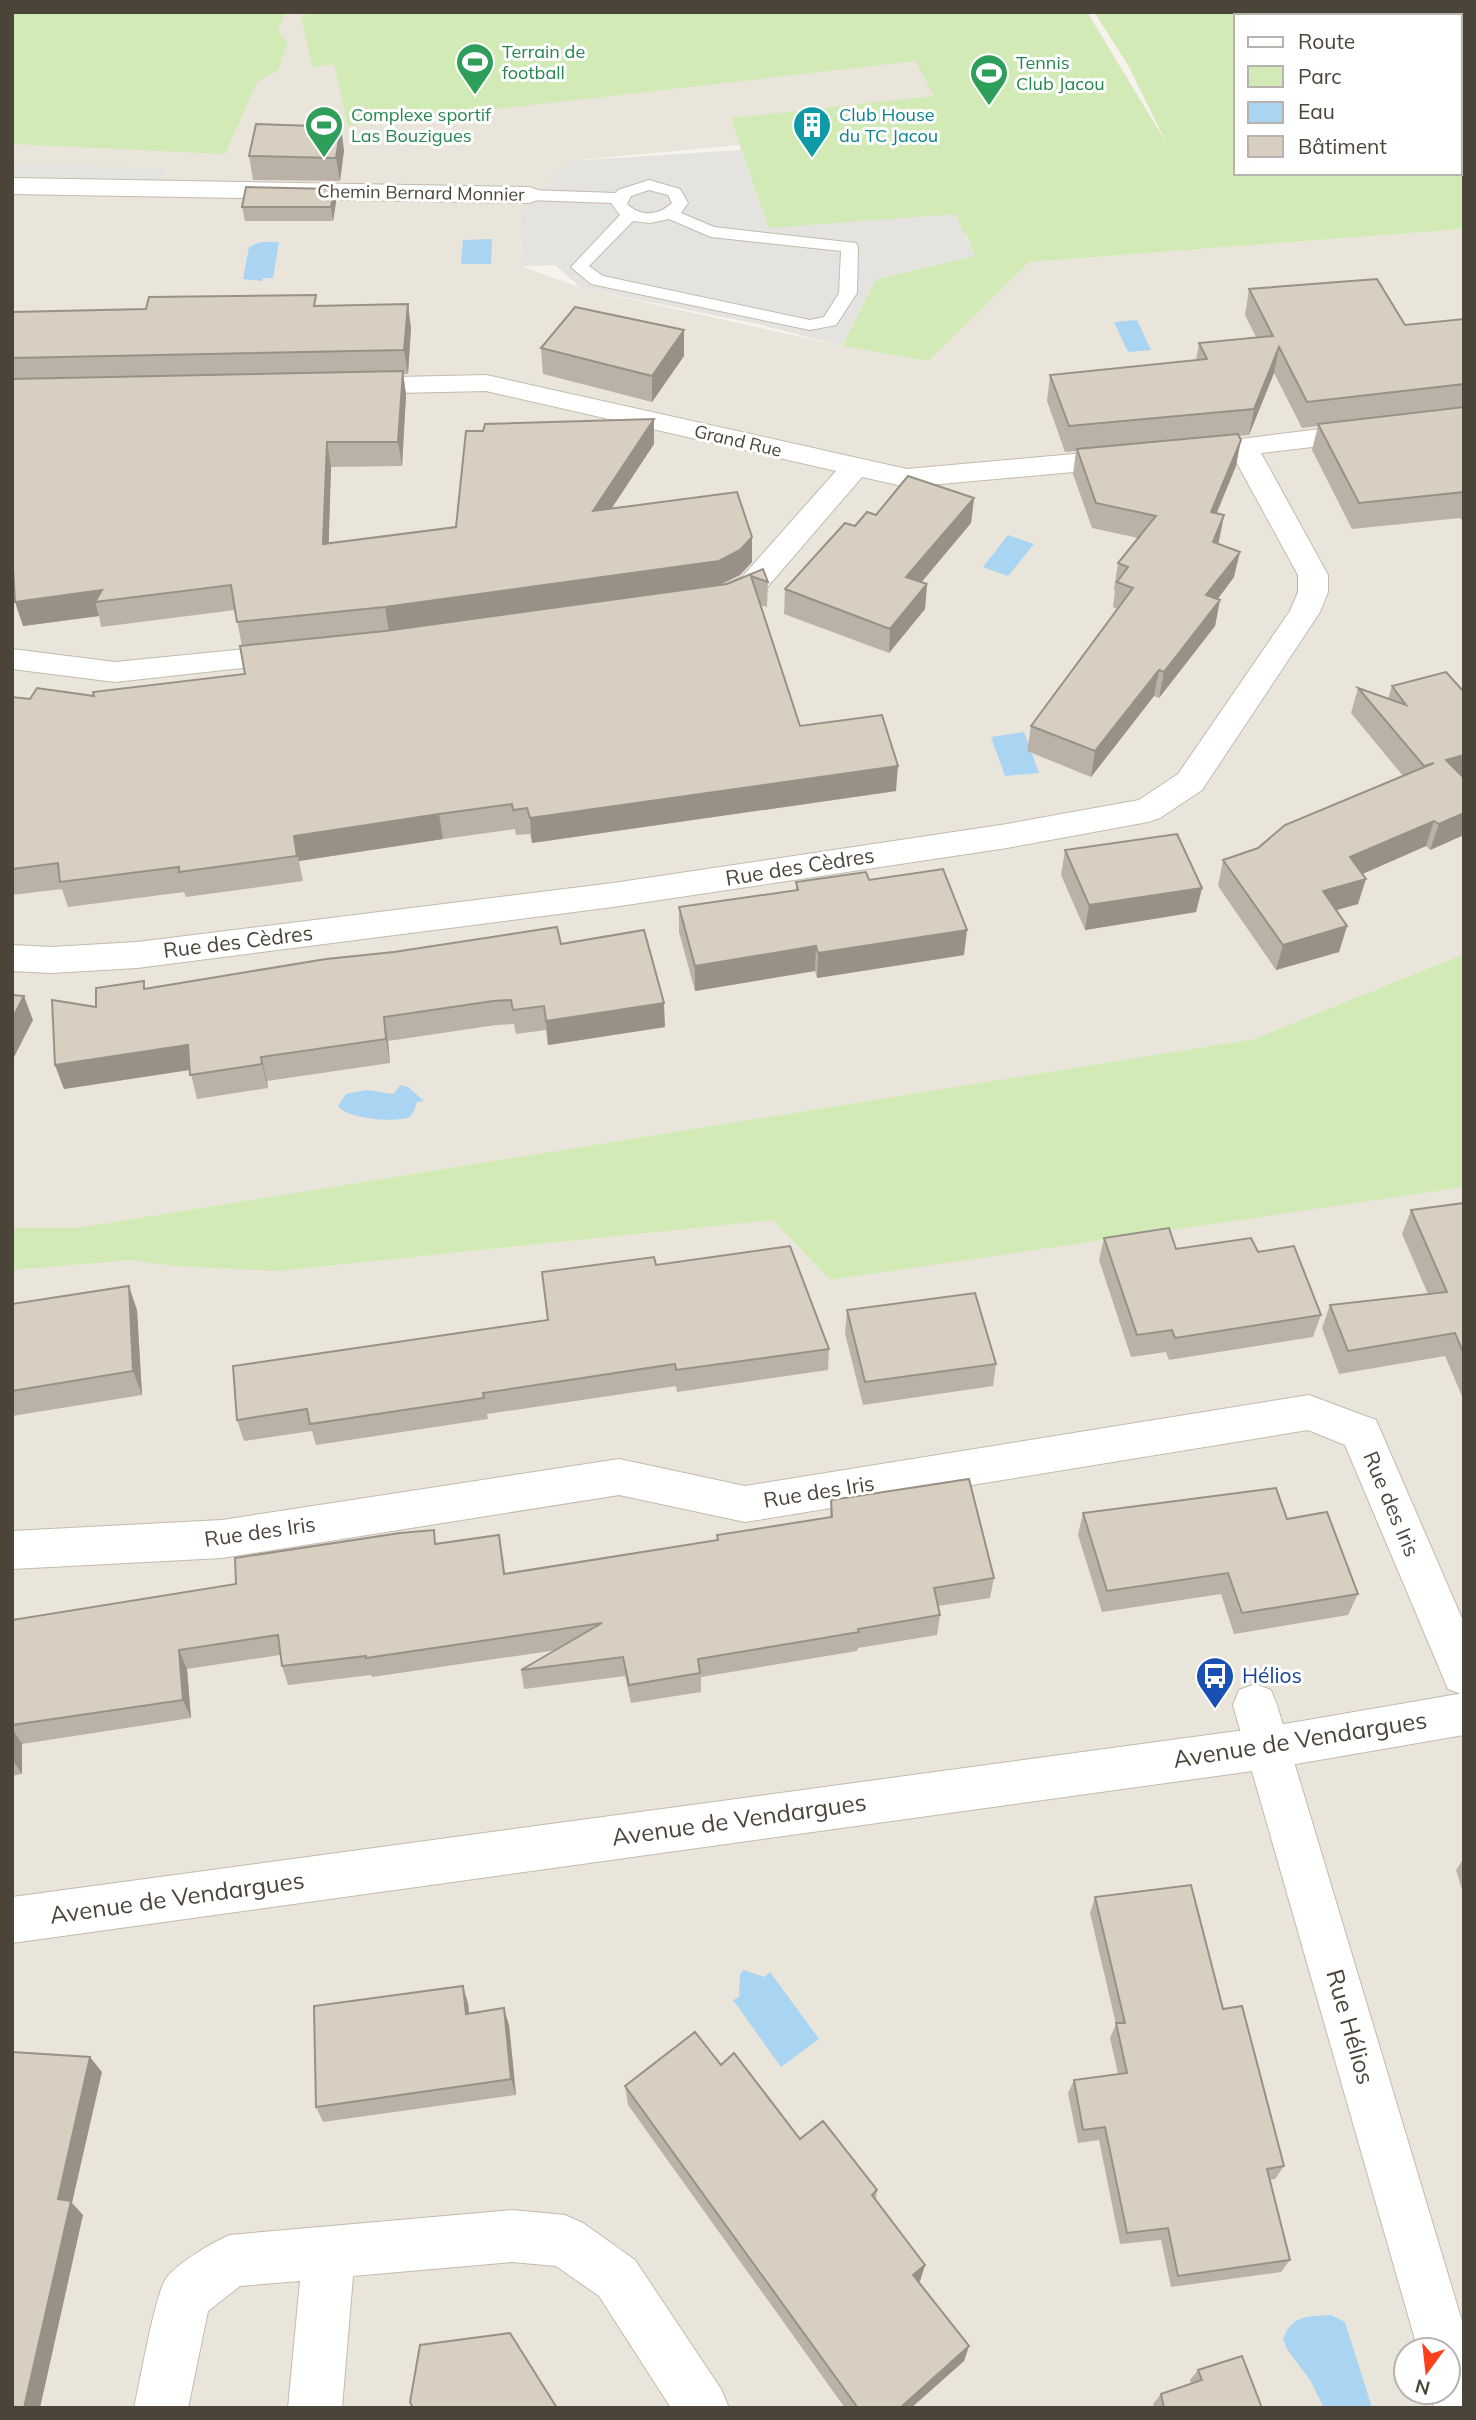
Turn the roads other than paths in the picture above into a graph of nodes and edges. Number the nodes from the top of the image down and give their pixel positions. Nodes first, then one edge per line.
1 (12, 186) edge
2 (529, 195) joint
3 (620, 198) junction
4 (670, 214) junction
5 (629, 215) junction
6 (319, 387) edge
7 (1464, 420) edge
8 (1243, 447) junction
9 (1190, 452) edge
10 (1150, 456) edge
11 (854, 468) junction
12 (686, 603) edge
13 (320, 651) edge
14 (12, 659) edge
15 (12, 958) edge
16 (12, 1550) edge
17 (1464, 1675) edge
18 (1464, 1714) edge
19 (1261, 1726) junction
20 (12, 1920) edge
21 (329, 2251) junction
22 (1440, 2336) edge
23 (161, 2408) edge
24 (316, 2408) edge
25 (702, 2408) edge

1 - 2 street, Chemin Bernard Monnier
2 - 3 lane, Chemin Bernard Monnier
3 - 4 lane
3 - 5 lane
4 - 5 lane
4 - 5 lane
6 - 11 street, Grand Rue
7 - 8 street
8 - 9 street
8 - 15 street, Rue des Cèdres
10 - 11 street, Grand Rue
11 - 12 street
13 - 14 street
16 - 17 street, Rue des Iris
18 - 19 street, Avenue de Vendargues
19 - 20 street, Avenue de Vendargues
19 - 22 street, Rue Hélios
21 - 23 street
21 - 24 street
21 - 25 street

